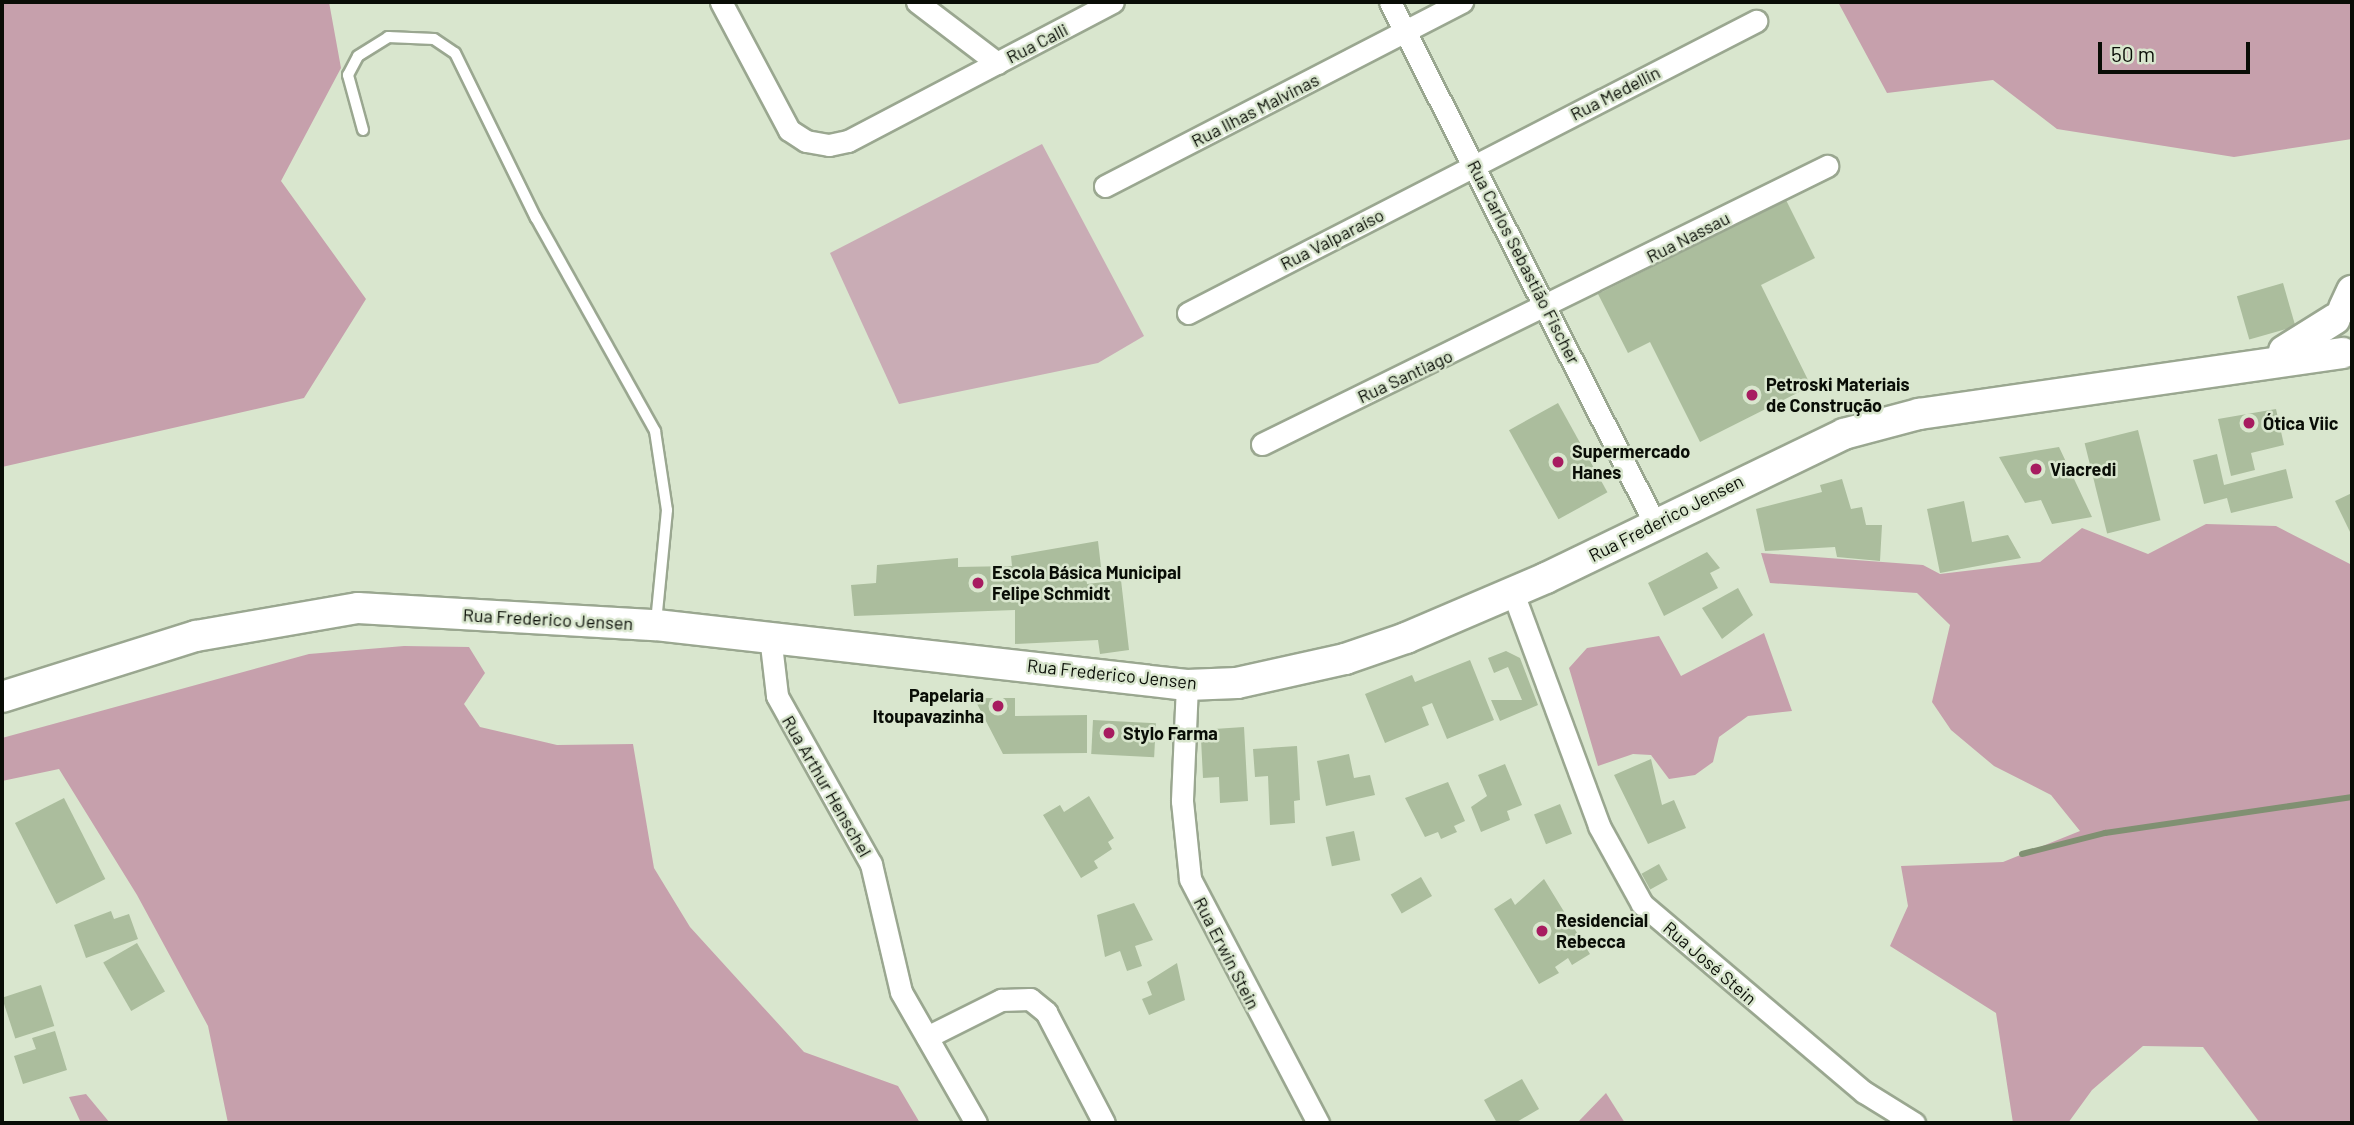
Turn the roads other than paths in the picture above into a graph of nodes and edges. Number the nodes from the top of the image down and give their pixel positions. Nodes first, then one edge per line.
1 (721, 2) edge
2 (917, 2) edge
3 (1113, 2) edge
4 (1390, 2) edge
5 (1462, 2) edge
6 (1081, 10) edge
7 (1756, 21) dead end
8 (1405, 33) junction
9 (997, 63) junction
10 (363, 130) dead end
11 (1475, 165) junction
12 (1827, 166) dead end
13 (1105, 186) dead end
14 (2346, 305) edge
15 (1548, 308) junction
16 (1188, 313) dead end
17 (2348, 355) edge
18 (2263, 363) junction
19 (1262, 444) dead end
20 (1655, 524) junction
21 (1513, 593) junction
22 (656, 625) junction
23 (770, 636) junction
24 (1187, 685) junction
25 (2, 697) edge
26 (927, 1037) junction
27 (976, 1123) edge
28 (1104, 1123) edge
29 (1318, 1123) edge
30 (1914, 1123) edge

1 - 9 street, Rua Calli
2 - 9 street
3 - 6 street, Rua Calli
4 - 8 street, Rua Carlos Sebastião Fischer
5 - 8 street, Rua Ilhas Malvinas
6 - 9 street, Rua Calli
7 - 11 street, Rua Medellin
8 - 11 street, Rua Carlos Sebastião Fischer
8 - 13 street, Rua Ilhas Malvinas
10 - 22 lane
11 - 15 street, Rua Carlos Sebastião Fischer
11 - 16 street, Rua Valparaíso
12 - 15 street, Rua Nassau
14 - 17 main road
14 - 18 main road, Rua Frederico Jensen
15 - 19 street, Rua Santiago
15 - 20 street, Rua Carlos Sebastião Fischer
17 - 18 main road, Rua Frederico Jensen
18 - 20 main road, Rua Frederico Jensen
20 - 21 main road, Rua Frederico Jensen
21 - 24 main road, Rua Frederico Jensen
21 - 30 street, Rua José Stein
22 - 23 main road, Rua Frederico Jensen
22 - 25 main road, Rua Frederico Jensen
23 - 24 main road, Rua Frederico Jensen
23 - 26 street, Rua Arthur Henschel
24 - 29 street, Rua Erwin Stein
26 - 27 street, Rua Arthur Henschel
26 - 28 street

